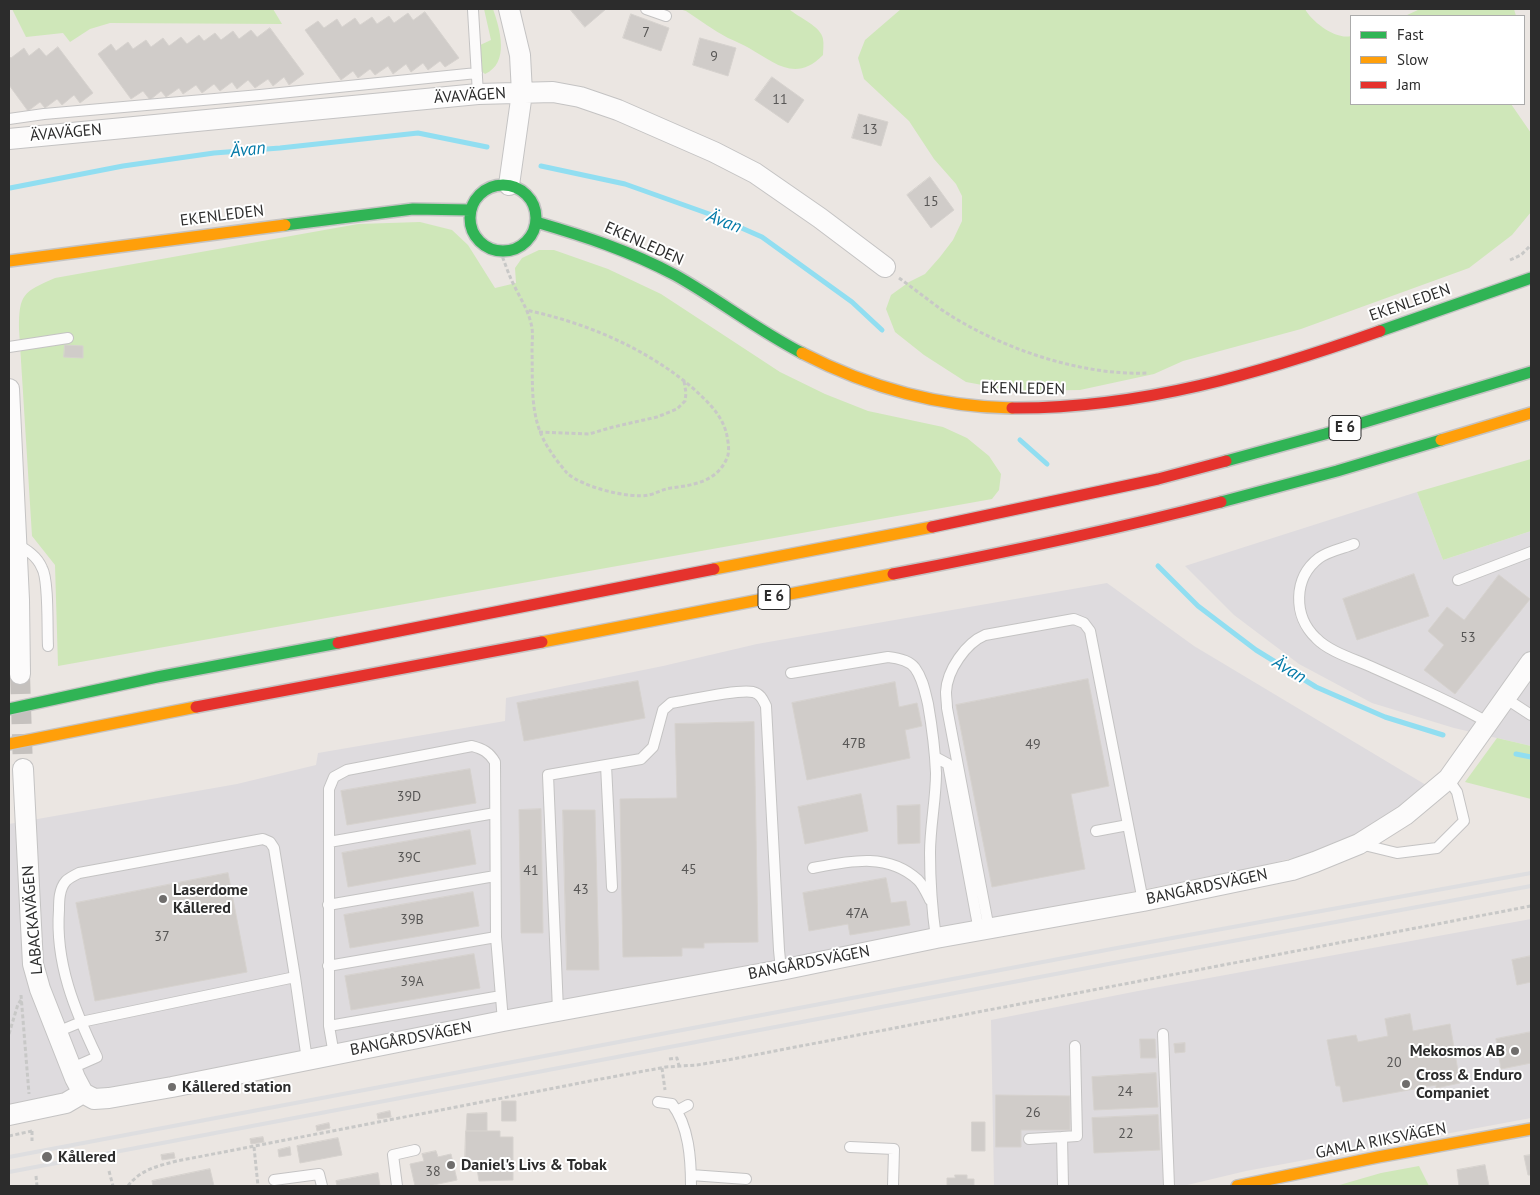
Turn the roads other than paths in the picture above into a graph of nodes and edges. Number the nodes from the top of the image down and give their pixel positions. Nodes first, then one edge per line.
1 (509, 9) edge
2 (646, 9) edge
3 (473, 10) edge
4 (666, 16) dead end
5 (477, 73) junction
6 (522, 92) junction
7 (478, 94) junction
8 (9, 119) edge
9 (9, 139) edge
10 (509, 185) junction
11 (471, 210) junction
12 (536, 222) junction
13 (9, 261) edge
14 (885, 267) road end
15 (1531, 278) edge
16 (68, 338) dead end
17 (9, 347) edge
18 (1531, 372) edge
19 (9, 390) edge
20 (1531, 413) edge
21 (16, 544) junction
22 (1354, 544) dead end
23 (1531, 552) edge
24 (1458, 580) dead end
25 (14, 606) edge
26 (48, 646) dead end
27 (1531, 662) edge
28 (791, 673) dead end
29 (20, 674) tunnel mouth
30 (1505, 698) junction
31 (9, 709) edge
32 (1531, 715) edge
33 (1488, 722) junction
34 (9, 744) edge
35 (935, 757) junction
36 (606, 765) junction
37 (23, 769) tunnel mouth
38 (1448, 779) junction
39 (495, 813) junction
40 (1128, 825) junction
41 (1096, 831) dead end
42 (329, 842) junction
43 (1359, 844) junction
44 (813, 868) dead end
45 (495, 876) junction
46 (612, 887) dead end
47 (931, 900) junction
48 (1143, 901) junction
49 (328, 905) junction
50 (984, 930) junction
51 (496, 937) junction
52 (936, 938) junction
53 (328, 966) junction
54 (781, 970) junction
55 (295, 977) junction
56 (501, 996) junction
57 (558, 1010) junction
58 (502, 1021) junction
59 (81, 1022) junction
60 (329, 1026) junction
61 (57, 1032) junction
62 (1163, 1034) dead end
63 (1075, 1046) dead end
64 (334, 1055) junction
65 (307, 1060) junction
66 (72, 1068) junction
67 (83, 1093) junction
68 (662, 1102) road end
69 (688, 1106) dead end
70 (677, 1111) junction
71 (9, 1114) edge
72 (1531, 1129) edge
73 (1062, 1137) junction
74 (1028, 1139) dead end
75 (850, 1147) dead end
76 (415, 1150) dead end
77 (691, 1175) junction
78 (274, 1180) dead end
79 (746, 1180) dead end
80 (322, 1186) edge
81 (397, 1186) edge
82 (691, 1186) edge
83 (893, 1186) edge
84 (1062, 1186) edge
85 (1169, 1186) edge
86 (1237, 1186) edge

1 - 6 street
2 - 4 lane
3 - 5 lane
5 - 7 lane
5 - 8 lane
6 - 7 street, ÄVAVÄGEN
6 - 10 street
6 - 14 street, ÄVAVÄGEN
7 - 9 street, ÄVAVÄGEN
10 - 11 main road
10 - 12 main road
11 - 12 main road
11 - 13 main road, EKENLEDEN
12 - 15 main road, EKENLEDEN
16 - 17 lane
18 - 31 main road, E 6
19 - 21 street
20 - 34 main road, E 6
21 - 25 street
21 - 26 lane
22 - 33 lane
23 - 24 lane
25 - 29 street
27 - 30 street, BANGÅRDSVÄGEN
28 - 35 lane
30 - 32 lane
30 - 33 street, BANGÅRDSVÄGEN
33 - 38 street, BANGÅRDSVÄGEN
35 - 47 lane
35 - 50 lane
36 - 46 lane
36 - 54 lane
36 - 57 lane
37 - 61 street, LABACKAVÄGEN
38 - 43 street, BANGÅRDSVÄGEN
38 - 43 lane
39 - 42 lane
39 - 42 lane
39 - 45 lane
40 - 41 lane
40 - 48 lane
40 - 50 lane
42 - 49 lane
43 - 48 street, BANGÅRDSVÄGEN
44 - 47 lane
45 - 49 lane
45 - 51 lane
47 - 52 lane
48 - 50 street, BANGÅRDSVÄGEN
49 - 53 lane
50 - 52 street, BANGÅRDSVÄGEN
51 - 53 lane
51 - 56 lane
52 - 54 street, BANGÅRDSVÄGEN
53 - 60 lane
54 - 57 street, BANGÅRDSVÄGEN
55 - 59 lane
55 - 59 lane
55 - 65 lane
56 - 58 lane
56 - 60 lane
57 - 58 street, BANGÅRDSVÄGEN
58 - 64 street, BANGÅRDSVÄGEN
59 - 61 lane
59 - 66 lane
60 - 64 lane
61 - 66 street, LABACKAVÄGEN
62 - 85 lane
63 - 73 lane
64 - 65 street, BANGÅRDSVÄGEN
65 - 67 street, BANGÅRDSVÄGEN
66 - 67 street, LABACKAVÄGEN
67 - 71 street
68 - 70 lane
69 - 70 lane
70 - 77 lane
72 - 86 main road, GAMLA RIKSVÄGEN
73 - 74 lane
73 - 84 lane
75 - 83 lane
76 - 81 lane
77 - 79 lane
77 - 82 lane
78 - 80 lane

